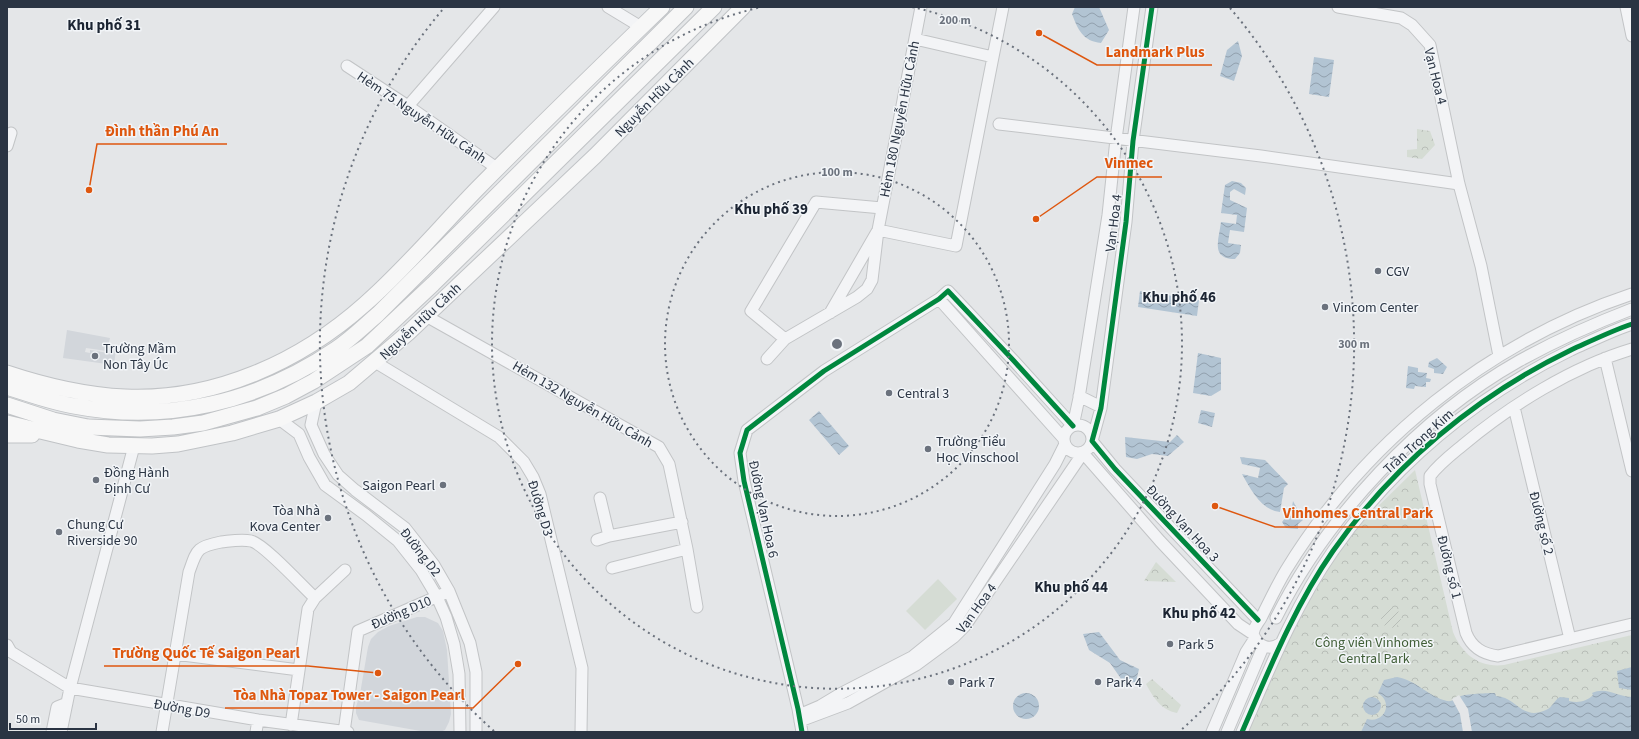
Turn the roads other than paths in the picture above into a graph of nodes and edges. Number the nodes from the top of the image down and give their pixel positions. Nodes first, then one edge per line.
1 (494, 7) edge
2 (608, 7) edge
3 (662, 7) edge
4 (686, 7) edge
5 (714, 7) edge
6 (743, 7) edge
7 (921, 7) edge
8 (1003, 7) edge
9 (1134, 7) edge
10 (1152, 7) edge
11 (1338, 7) edge
12 (1626, 7) edge
13 (642, 27) junction
14 (1632, 36) edge
15 (654, 39) junction
16 (915, 39) junction
17 (667, 53) junction
18 (993, 57) junction
19 (346, 66) dead end
20 (682, 68) junction
21 (408, 106) junction
22 (999, 124) dead end
23 (12, 133) dead end
24 (1116, 139) junction
25 (1133, 141) junction
26 (7, 146) edge
27 (498, 169) junction
28 (1460, 184) junction
29 (882, 208) junction
30 (878, 230) junction
31 (388, 281) junction
32 (399, 292) junction
33 (1632, 294) edge
34 (939, 299) junction
35 (409, 306) junction
36 (1632, 309) edge
37 (830, 313) junction
38 (426, 316) junction
39 (1632, 324) edge
40 (785, 339) junction
41 (1632, 349) edge
42 (1499, 356) junction
43 (767, 358) dead end
44 (1605, 358) junction
45 (375, 362) junction
46 (7, 373) edge
47 (7, 387) edge
48 (1079, 396) junction
49 (316, 402) junction
50 (7, 405) edge
51 (1101, 407) junction
52 (1514, 407) junction
53 (279, 419) junction
54 (7, 423) edge
55 (1073, 426) junction
56 (7, 435) edge
57 (54, 435) junction
58 (1064, 441) junction
59 (1092, 441) junction
60 (134, 446) junction
61 (1083, 453) junction
62 (1632, 471) edge
63 (600, 498) dead end
64 (374, 504) junction
65 (366, 515) junction
66 (682, 522) junction
67 (609, 536) junction
68 (597, 540) dead end
69 (687, 549) junction
70 (612, 568) dead end
71 (345, 570) dead end
72 (449, 591) junction
73 (437, 597) junction
74 (315, 598) junction
75 (697, 607) dead end
76 (1276, 618) junction
77 (1260, 619) junction
78 (1632, 624) edge
79 (1254, 636) junction
80 (1283, 638) junction
81 (1570, 639) junction
82 (7, 645) edge
83 (1264, 646) junction
84 (175, 654) junction
85 (299, 670) junction
86 (70, 688) junction
87 (67, 704) junction
88 (166, 705) junction
89 (258, 720) junction
90 (801, 722) edge
91 (291, 725) junction
92 (52, 732) edge
93 (61, 732) edge
94 (162, 732) edge
95 (256, 732) edge
96 (344, 732) edge
97 (348, 732) edge
98 (460, 732) edge
99 (476, 732) edge
100 (581, 732) edge
101 (1212, 732) edge
102 (1227, 732) edge
103 (1242, 732) edge

1 - 21 street
2 - 13 street
3 - 13 main road
4 - 15 main road
5 - 17 main road, Nguyễn Hữu Cảnh
6 - 20 main road, Nguyễn Hữu Cảnh
7 - 16 street, Hẻm 180 Nguyễn Hữu Cảnh
8 - 18 street
9 - 24 street, Vạn Hoa 4
10 - 25 street, Vạn Hoa 4
11 - 28 street, Vạn Hoa 4
12 - 14 street
13 - 15 main road
13 - 27 main road
15 - 17 main road
15 - 32 main road
16 - 18 street
16 - 29 street, Hẻm 180 Nguyễn Hữu Cảnh
17 - 20 main road
17 - 35 main road, Nguyễn Hữu Cảnh
18 - 30 street
19 - 21 street, Hẻm 75 Nguyễn Hữu Cảnh
20 - 38 main road, Nguyễn Hữu Cảnh
21 - 27 street, Hẻm 75 Nguyễn Hữu Cảnh
22 - 24 street
23 - 26 street
24 - 25 street
24 - 48 street, Vạn Hoa 4
25 - 28 street
25 - 51 street, Vạn Hoa 4
27 - 31 main road
28 - 42 street, Vạn Hoa 4
29 - 30 street, Hẻm 180 Nguyễn Hữu Cảnh
29 - 40 street
30 - 37 street, Hẻm 180 Nguyễn Hữu Cảnh
30 - 37 street, Hẻm 180 Nguyễn Hữu Cảnh
31 - 32 main road
31 - 46 main road
32 - 47 main road
33 - 42 street, Trần Trọng Kim
34 - 55 street, Đường Vạn Hoa 6
34 - 58 street
34 - 90 street, Đường Vạn Hoa 6
35 - 38 main road
35 - 50 main road, Nguyễn Hữu Cảnh
36 - 76 street, Trần Trọng Kim
37 - 40 street, Hẻm 180 Nguyễn Hữu Cảnh
38 - 45 main road, Nguyễn Hữu Cảnh
38 - 66 street, Hẻm 132 Nguyễn Hữu Cảnh
39 - 80 street, Trần Trọng Kim
40 - 43 street, Hẻm 180 Nguyễn Hữu Cảnh
41 - 44 street
42 - 77 street, Trần Trọng Kim
44 - 52 street
44 - 62 street
45 - 49 main road, Nguyễn Hữu Cảnh
45 - 100 street, Đường D3
48 - 51 street
48 - 55 street, Vạn Hoa 4
49 - 53 main road, Nguyễn Hữu Cảnh
49 - 64 street, Đường D2
51 - 59 street, Vạn Hoa 4
52 - 81 street, Đường số 2
52 - 81 street, Đường số 1
53 - 60 main road, Nguyễn Hữu Cảnh
53 - 65 street, Đường D2
54 - 57 main road, Nguyễn Hữu Cảnh
55 - 58 street
55 - 59 street
56 - 57 main road
57 - 60 main road, Nguyễn Hữu Cảnh
58 - 61 street
58 - 90 street, Vạn Hoa 4
59 - 61 street
59 - 77 street, Đường Vạn Hoa 3
60 - 86 street
61 - 79 street, Đường Vạn Hoa 3
61 - 90 street, Vạn Hoa 4
63 - 67 street
64 - 65 street
64 - 72 street, Đường D2
65 - 73 street, Đường D2
66 - 67 street
66 - 69 street, Hẻm 132 Nguyễn Hữu Cảnh
67 - 68 street
69 - 70 street
69 - 75 street, Hẻm 132 Nguyễn Hữu Cảnh
71 - 74 street
72 - 73 street, Đường D10
72 - 99 street, Đường D2
73 - 96 street, Đường D10
73 - 98 street, Đường D2
74 - 84 street
74 - 85 street
76 - 77 street
76 - 80 street
77 - 79 street, Trần Trọng Kim
78 - 81 street
79 - 83 street
79 - 101 street, Trần Trọng Kim
80 - 83 street
80 - 103 street, Trần Trọng Kim
82 - 86 street, Đường D9
83 - 102 street
84 - 85 street
84 - 88 street
85 - 91 street
86 - 87 street
86 - 88 street, Đường D9
87 - 92 street
87 - 93 street
88 - 89 street, Đường D9
88 - 94 street
89 - 91 street, Đường D9
89 - 95 street
91 - 96 street, Đường D9
96 - 97 street, Đường D9

